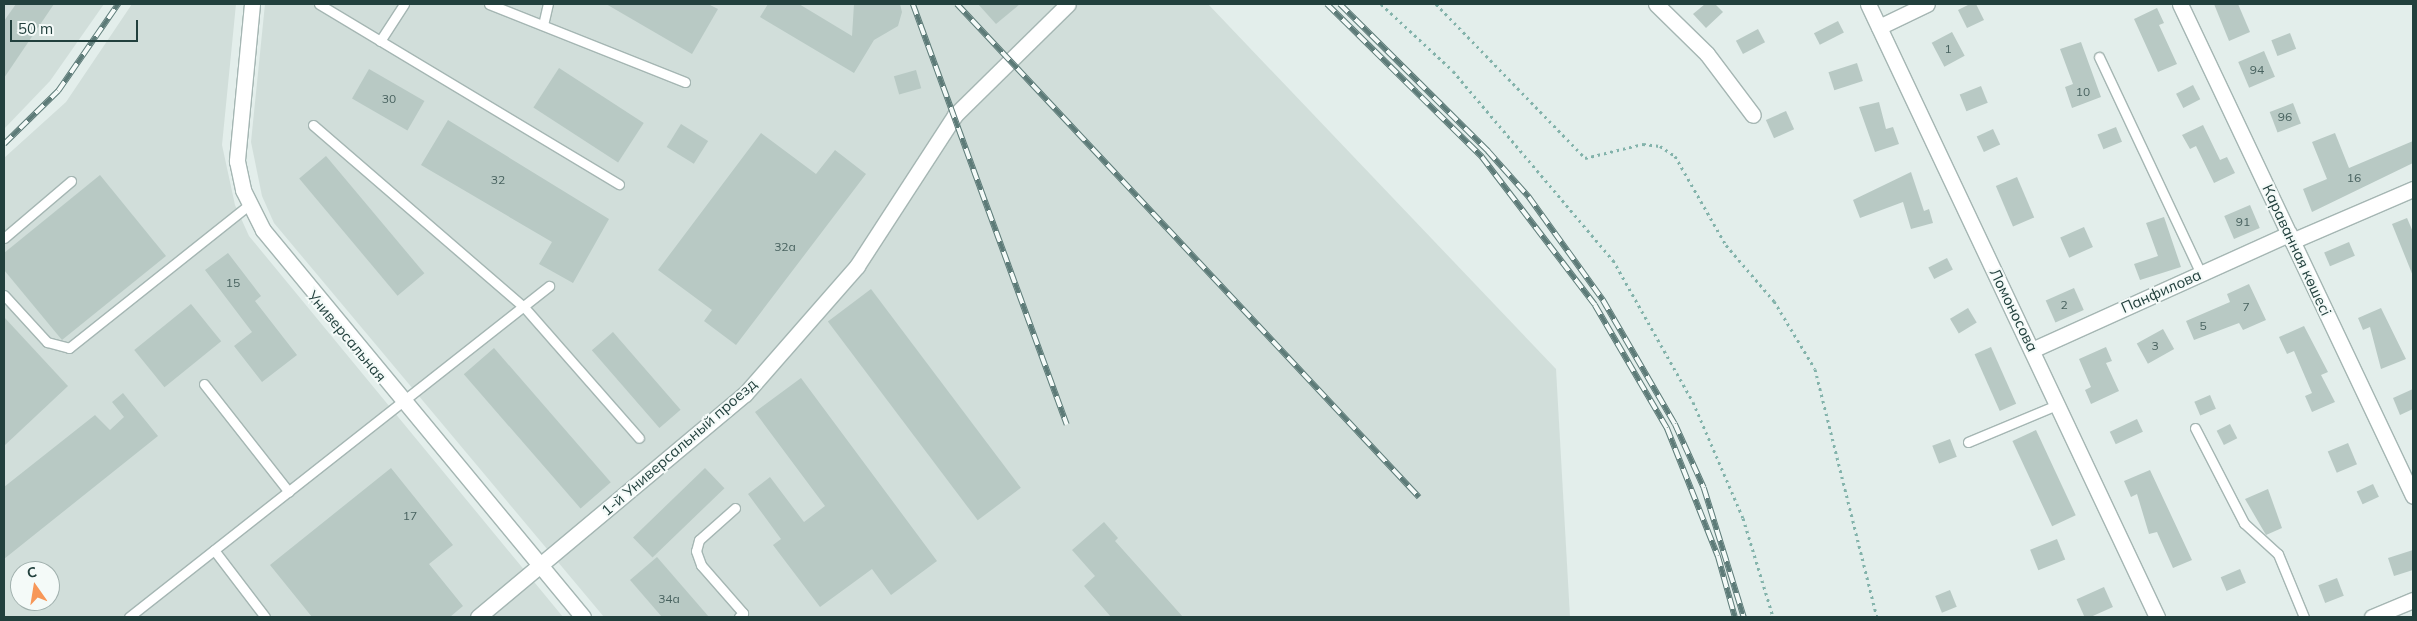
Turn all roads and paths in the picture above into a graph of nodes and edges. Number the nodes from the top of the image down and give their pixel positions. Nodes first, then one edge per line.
1 (252, 4) edge
2 (319, 4) edge
3 (404, 4) edge
4 (489, 4) edge
5 (548, 4) edge
6 (1068, 4) edge
7 (1381, 4) edge
8 (1436, 4) edge
9 (1656, 4) edge
10 (1868, 4) edge
11 (1927, 4) edge
12 (2180, 4) edge
13 (543, 25) junction
14 (1879, 27) junction
15 (380, 41) junction
16 (2099, 57) dead end
17 (685, 82) dead end
18 (1753, 115) dead end
19 (313, 125) dead end
20 (71, 181) dead end
21 (619, 184) dead end
22 (2413, 189) edge
23 (249, 205) junction
24 (2291, 237) junction
25 (4, 238) edge
26 (2201, 274) junction
27 (549, 286) dead end
28 (4, 295) edge
29 (524, 307) junction
30 (2034, 349) junction
31 (204, 384) dead end
32 (402, 402) junction
33 (2059, 404) junction
34 (2195, 428) dead end
35 (639, 438) dead end
36 (1968, 442) dead end
37 (289, 492) junction
38 (2413, 496) edge
39 (735, 508) dead end
40 (214, 550) junction
41 (540, 566) junction
42 (2413, 600) edge
43 (743, 616) edge
44 (129, 617) edge
45 (265, 617) edge
46 (478, 617) edge
47 (583, 617) edge
48 (1773, 617) edge
49 (1877, 617) edge
50 (2157, 617) edge
51 (2304, 617) edge
52 (2372, 617) edge

1 - 23 street, Универсальная
2 - 15 lane
3 - 15 lane
4 - 13 lane
5 - 13 lane
6 - 41 street, 1-й Универсальный проезд
7 - 48 path
8 - 49 path
9 - 18 street
10 - 14 street, Ломоносова
11 - 14 street
12 - 24 street, Караванная көшесі
13 - 17 lane
14 - 30 street, Ломоносова
15 - 21 lane
16 - 26 lane
19 - 29 lane
20 - 25 lane
22 - 24 street, Панфилова
23 - 28 lane
23 - 32 street, Универсальная
24 - 26 street, Панфилова
24 - 38 street, Караванная көшесі
26 - 30 street, Панфилова
27 - 29 lane
29 - 32 lane
29 - 35 lane
30 - 33 street, Ломоносова
31 - 37 lane
32 - 37 lane
32 - 41 street, Универсальная
33 - 36 lane
33 - 50 street, Ломоносова
34 - 51 lane
37 - 40 lane
39 - 43 lane
40 - 44 lane
40 - 45 lane
41 - 46 street, 1-й Универсальный проезд
41 - 47 street, Универсальная
42 - 52 street

